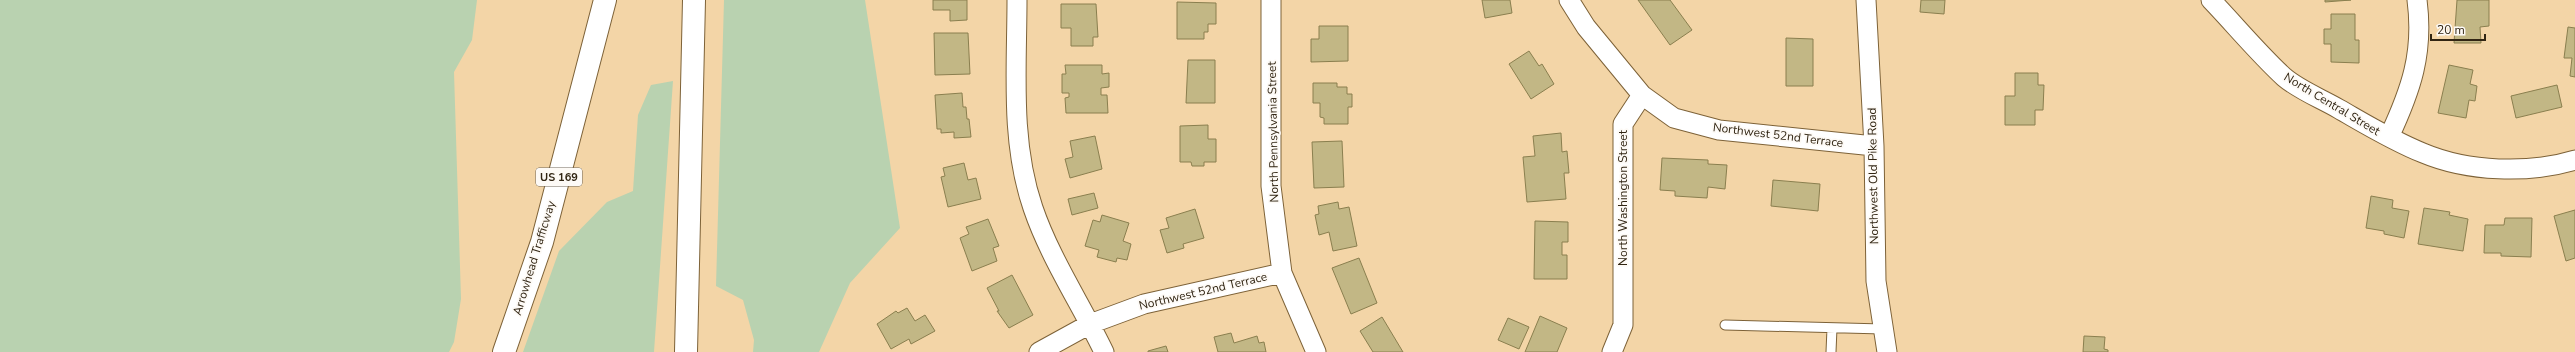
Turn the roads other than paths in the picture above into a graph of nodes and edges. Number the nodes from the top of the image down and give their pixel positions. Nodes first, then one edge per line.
1 (605, 0) edge
2 (694, 0) edge
3 (1017, 0) edge
4 (1271, 0) edge
5 (1570, 0) edge
6 (1866, 0) edge
7 (2211, 0) edge
8 (2417, 0) edge
9 (1642, 95) junction
10 (2389, 137) junction
11 (1874, 146) junction
12 (2575, 160) edge
13 (1282, 273) junction
14 (1090, 324) junction
15 (1725, 325) dead end
16 (1832, 328) junction
17 (1883, 329) junction
18 (504, 352) edge
19 (686, 352) edge
20 (1039, 352) edge
21 (1104, 352) edge
22 (1316, 352) edge
23 (1612, 352) edge
24 (1831, 352) edge
25 (1887, 352) edge

1 - 18 highway, Arrowhead Trafficway / US 169
2 - 19 highway
3 - 14 street
4 - 13 street, North Pennsylvania Street
5 - 9 street
6 - 11 street, Northwest Old Pike Road
7 - 10 street, North Central Street
8 - 10 street
9 - 11 street, Northwest 52nd Terrace
9 - 23 street, North Washington Street
10 - 12 street, North Central Street
11 - 17 street, Northwest Old Pike Road
13 - 14 street, Northwest 52nd Terrace
13 - 22 street, North Pennsylvania Street
14 - 20 street, Northwest 52nd Terrace
14 - 21 street
15 - 16 lane
16 - 17 lane
16 - 24 lane
17 - 25 street, Northwest Old Pike Road

